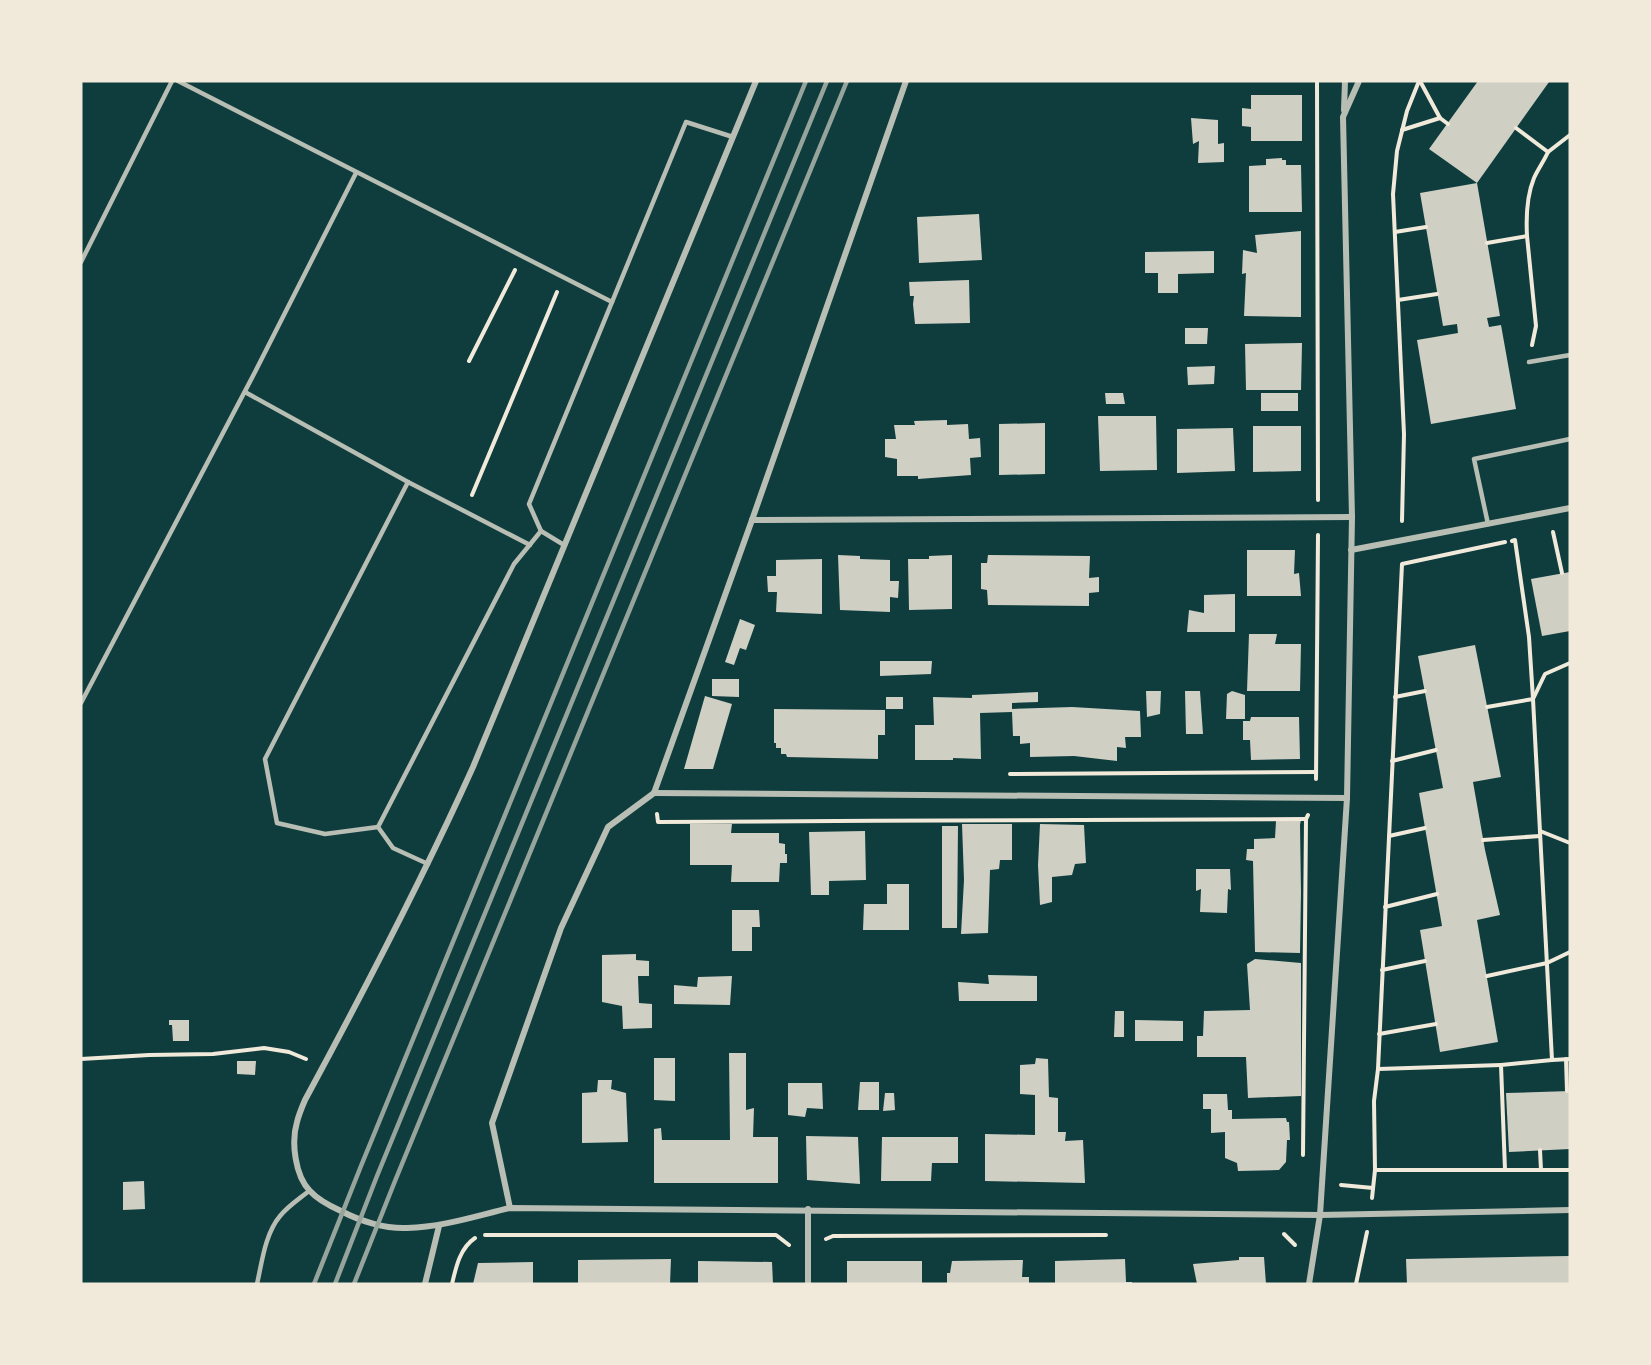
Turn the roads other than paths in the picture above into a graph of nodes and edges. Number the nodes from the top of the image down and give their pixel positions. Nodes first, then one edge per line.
1 (172, 81) edge
2 (178, 81) edge
3 (756, 81) edge
4 (906, 81) edge
5 (1345, 81) edge
6 (1359, 81) edge
7 (1343, 117) junction
8 (733, 137) junction
9 (356, 173) junction
10 (81, 262) edge
11 (612, 302) junction
12 (1570, 355) edge
13 (1529, 362) road end
14 (245, 392) junction
15 (1570, 439) edge
16 (408, 482) junction
17 (1570, 508) edge
18 (1352, 517) junction
19 (752, 520) junction
20 (1488, 524) junction
21 (541, 531) junction
22 (530, 545) junction
23 (564, 545) junction
24 (1351, 550) junction
25 (81, 703) edge
26 (654, 793) junction
27 (1347, 798) junction
28 (378, 827) junction
29 (428, 864) junction
30 (309, 1191) junction
31 (510, 1208) junction
32 (808, 1209) junction
33 (1570, 1210) edge
34 (1320, 1215) junction
35 (439, 1226) junction
36 (257, 1284) edge
37 (425, 1284) edge
38 (808, 1284) edge
39 (1309, 1284) edge

1 - 10 lane
2 - 9 lane
3 - 8 street
4 - 19 street
5 - 7 street
6 - 7 street
7 - 18 street
8 - 11 lane
8 - 23 street
9 - 11 lane
9 - 14 lane
11 - 21 lane
12 - 13 lane
14 - 16 lane
14 - 25 lane
15 - 20 lane
16 - 22 lane
16 - 28 lane
17 - 20 street
18 - 19 street
18 - 24 street
19 - 26 street
20 - 24 street
21 - 22 lane
21 - 23 lane
22 - 28 lane
23 - 29 street
24 - 27 street
26 - 27 street
26 - 31 street
27 - 34 street
28 - 29 lane
29 - 30 street
30 - 35 street
30 - 36 lane
31 - 32 street
31 - 35 street
32 - 34 street
32 - 38 street
33 - 34 street
34 - 39 street
35 - 37 street

